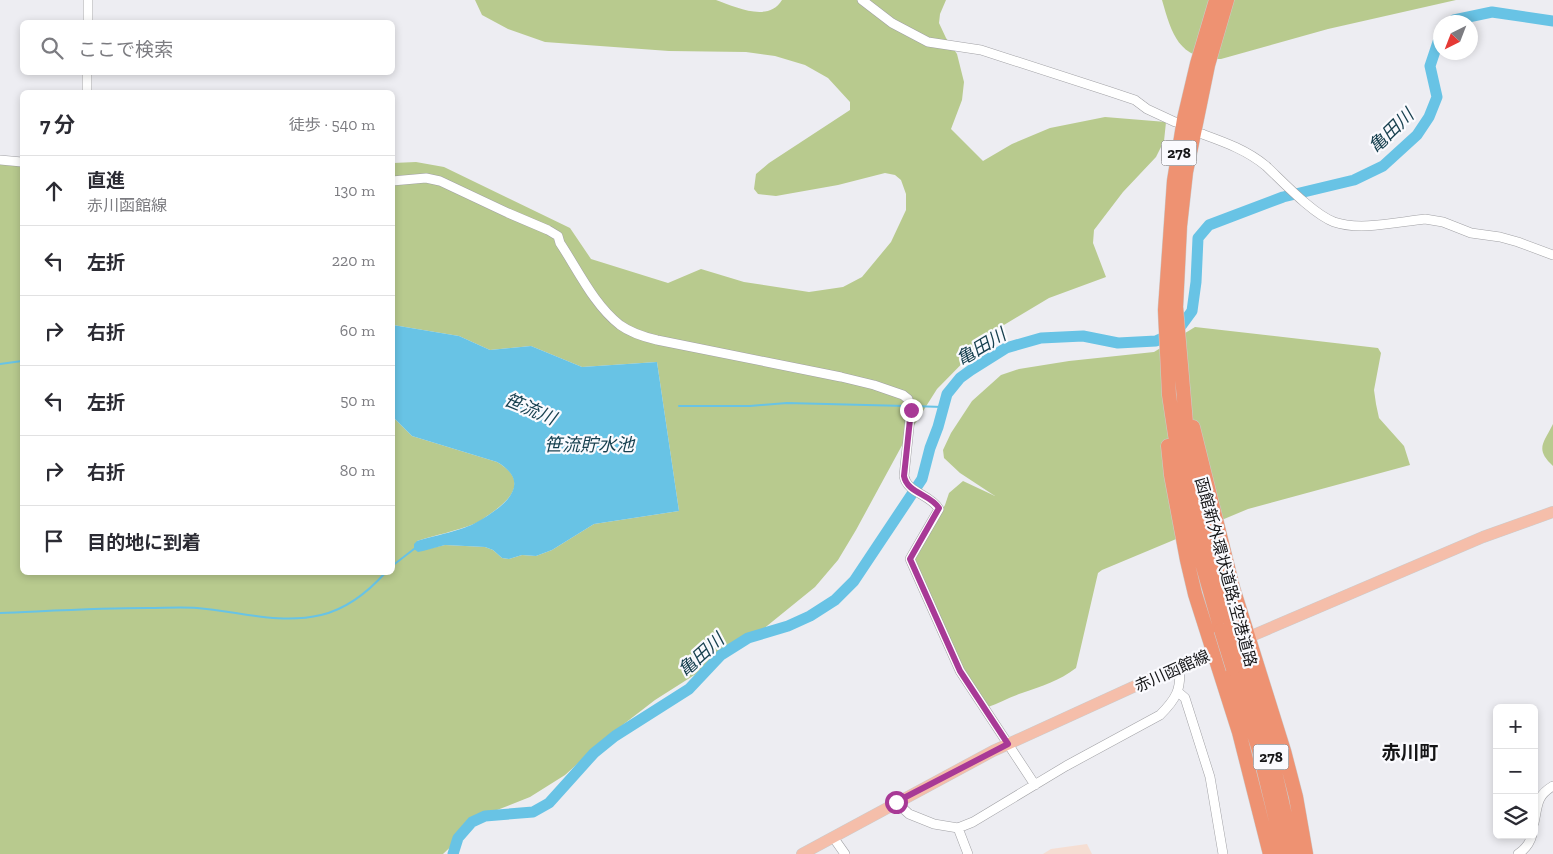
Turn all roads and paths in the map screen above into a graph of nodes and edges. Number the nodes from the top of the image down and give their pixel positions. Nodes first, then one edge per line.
1 (88, 0) edge
2 (862, 0) edge
3 (1216, 0) edge
4 (1227, 0) edge
5 (88, 20) edge
6 (87, 75) edge
7 (87, 90) edge
8 (1175, 122) dead end
9 (1202, 134) dead end
10 (0, 160) edge
11 (20, 162) edge
12 (395, 181) edge
13 (1553, 255) edge
14 (1170, 308) junction
15 (1176, 395) junction
16 (1553, 512) edge
17 (1248, 638) junction
18 (1214, 652) junction
19 (1180, 666) junction
20 (1238, 666) junction
21 (1178, 692) junction
22 (1008, 744) junction
23 (1035, 785) junction
24 (1553, 786) edge
25 (896, 802) junction
26 (1538, 806) edge
27 (958, 828) junction
28 (834, 837) junction
29 (1530, 839) edge
30 (802, 854) edge
31 (845, 854) edge
32 (968, 854) edge
33 (1223, 854) edge
34 (1270, 854) edge
35 (1284, 854) edge
36 (1294, 854) edge
37 (1306, 854) edge
38 (1518, 854) edge

1 - 5 street
2 - 8 street
3 - 14 highway, 函館新外環状道路;空港道路 / 278
4 - 14 highway, 函館新外環状道路;空港道路 / 278
6 - 7 street
9 - 13 street
10 - 11 street
12 - 22 street
14 - 15 highway, 函館新外環状道路;空港道路 / 278
15 - 17 highway
15 - 18 highway
15 - 20 highway, 函館新外環状道路;空港道路 / 278, bridge
16 - 17 main road, 赤川函館線
17 - 18 main road, 赤川函館線
17 - 37 highway
18 - 19 main road, 赤川函館線
18 - 34 highway
19 - 21 street
19 - 22 main road, 赤川函館線
20 - 35 highway, 函館新外環状道路;空港道路 / 278
20 - 36 highway, 函館新外環状道路;空港道路 / 278
21 - 23 street
21 - 33 street
22 - 23 street
22 - 25 main road, 赤川函館線
23 - 27 street
24 - 26 street
25 - 27 street
25 - 28 main road, 赤川函館線
27 - 32 street
28 - 30 main road, 赤川函館線
28 - 31 street
29 - 38 street

